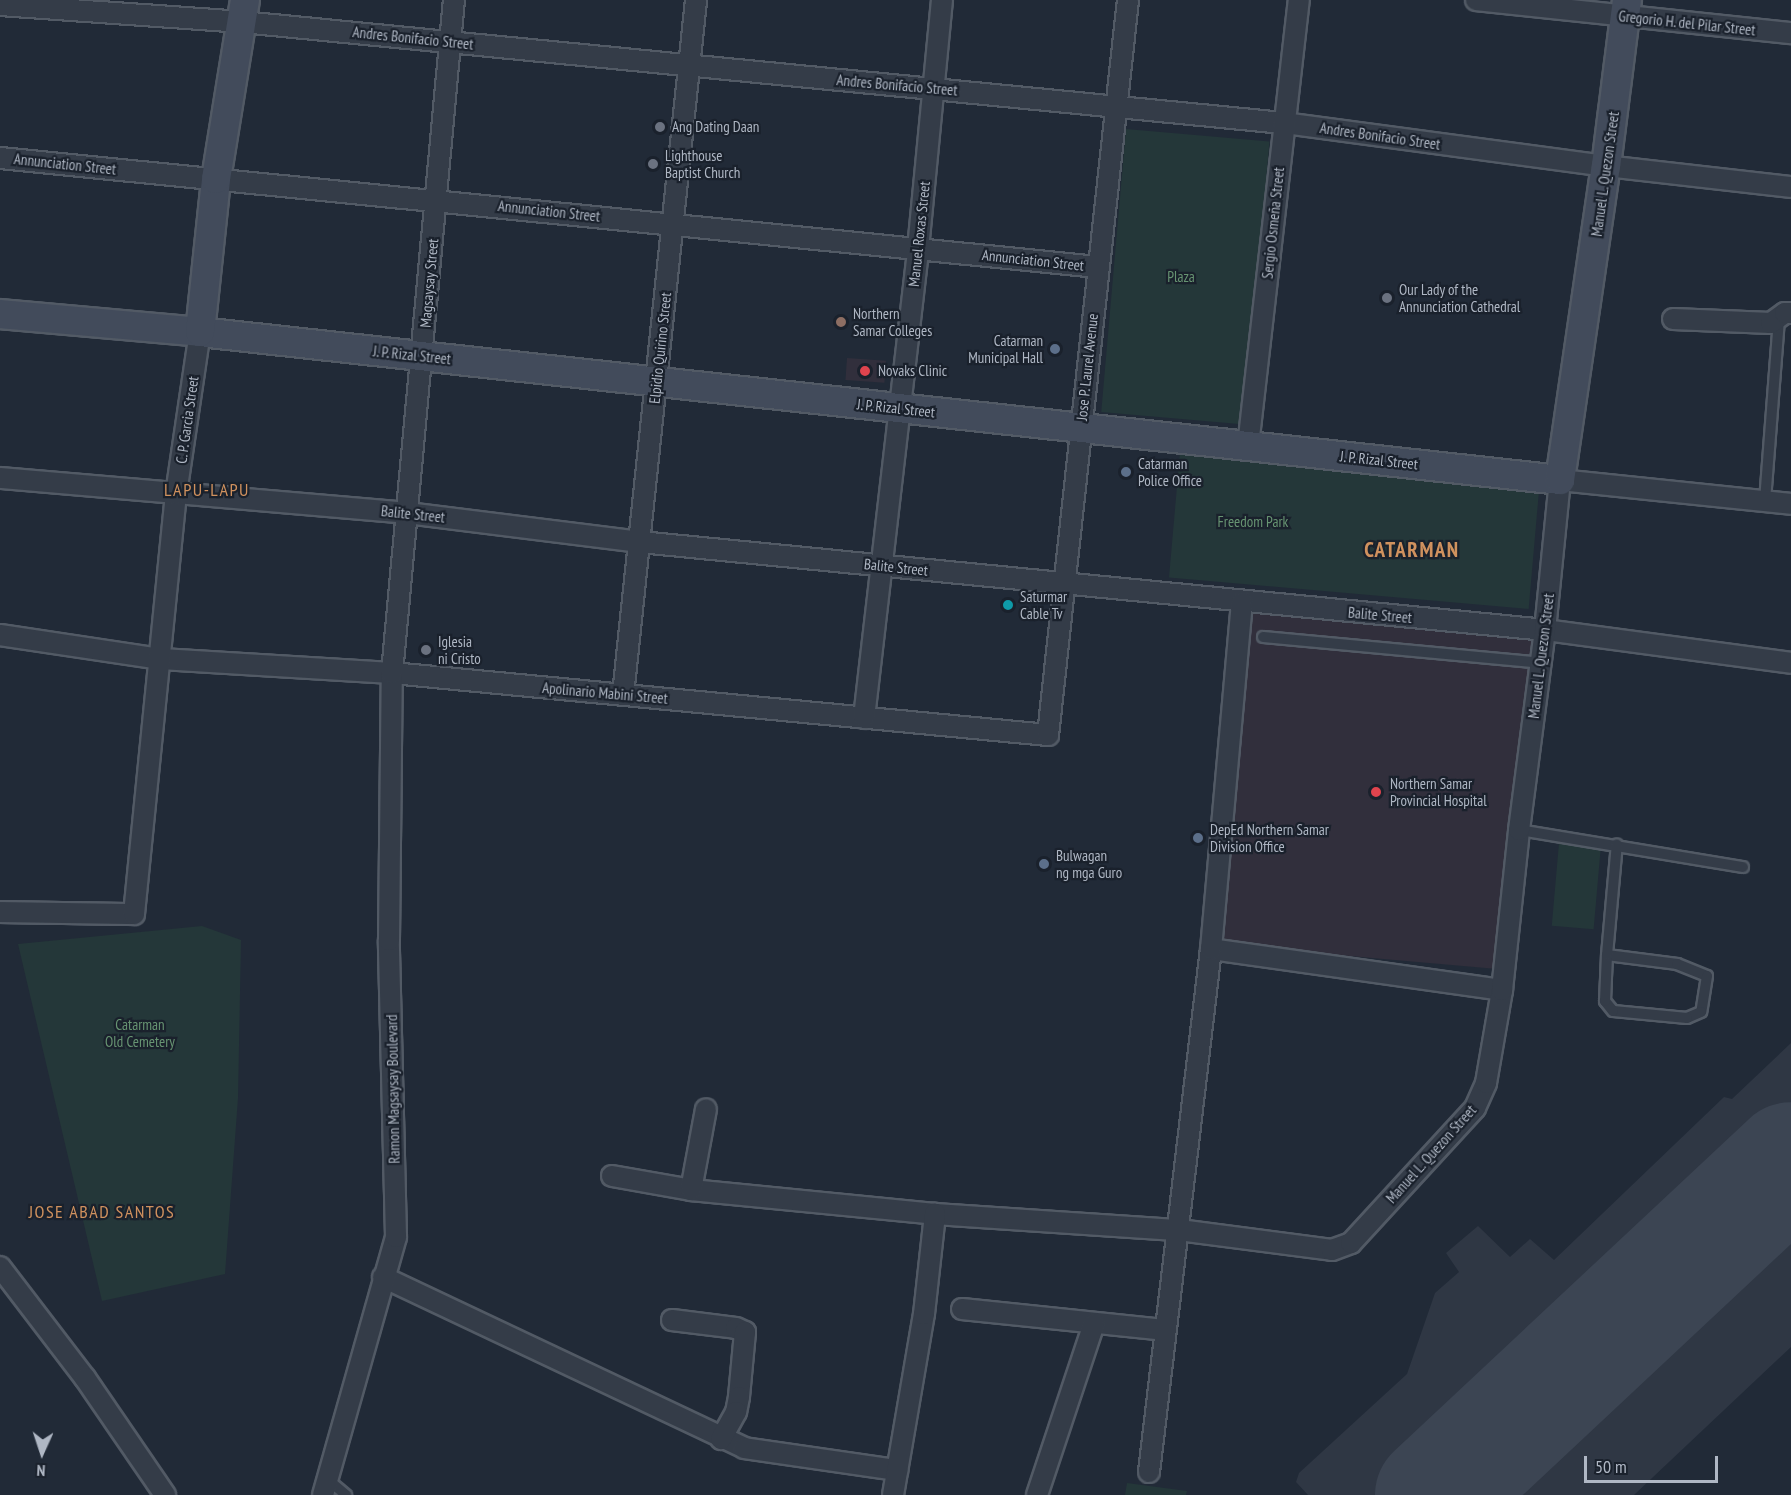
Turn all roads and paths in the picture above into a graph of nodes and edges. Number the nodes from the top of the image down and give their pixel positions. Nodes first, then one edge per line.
1 (454, 0) edge
2 (696, 0) edge
3 (942, 0) edge
4 (1128, 0) edge
5 (1299, 0) edge
6 (1476, 0) edge
7 (0, 5) edge
8 (1627, 8) edge
9 (243, 11) edge
10 (1791, 33) edge
11 (450, 42) junction
12 (688, 65) junction
13 (933, 88) junction
14 (1116, 106) junction
15 (1284, 123) junction
16 (0, 158) edge
17 (1606, 166) junction
18 (216, 179) junction
19 (1791, 187) edge
20 (436, 200) junction
21 (673, 223) junction
22 (918, 249) junction
23 (1098, 267) junction
24 (0, 314) edge
25 (1785, 316) edge
26 (1673, 319) dead end
27 (200, 332) junction
28 (422, 356) junction
29 (656, 382) junction
30 (900, 408) junction
31 (1080, 428) junction
32 (1248, 446) junction
33 (0, 478) edge
34 (1560, 480) junction
35 (176, 494) junction
36 (1765, 501) junction
37 (1791, 504) edge
38 (406, 513) junction
39 (640, 542) junction
40 (882, 566) junction
41 (1064, 585) junction
42 (1242, 602) junction
43 (1545, 630) junction
44 (0, 635) edge
45 (1263, 637) dead end
46 (161, 659) junction
47 (1541, 663) junction
48 (1791, 663) edge
49 (392, 673) junction
50 (622, 695) junction
51 (864, 718) junction
52 (1048, 735) joint
53 (1519, 830) junction
54 (1617, 844) junction
55 (1743, 867) dead end
56 (0, 912) edge
57 (1211, 949) junction
58 (1607, 955) junction
59 (1502, 990) junction
60 (706, 1109) dead end
61 (612, 1176) dead end
62 (692, 1191) junction
63 (935, 1214) junction
64 (1179, 1230) junction
65 (0, 1267) edge
66 (383, 1277) junction
67 (962, 1309) dead end
68 (672, 1320) dead end
69 (1094, 1324) junction
70 (1164, 1330) junction
71 (721, 1439) junction
72 (897, 1470) junction
73 (1149, 1472) dead end
74 (325, 1487) edge
75 (165, 1495) edge
76 (346, 1495) edge
77 (893, 1495) edge
78 (1037, 1495) edge

1 - 11 street, Magsaysay Street
2 - 12 street, Elpidio Quirino Street
3 - 13 street, Manuel Roxas Street
4 - 14 street, Jose P. Laurel Avenue
5 - 15 street, Sergio Osmeña Street
6 - 8 street, Gregorio H. del Pilar Street
7 - 9 street, Andres Bonifacio Street
8 - 10 street, Gregorio H. del Pilar Street
8 - 17 main road, Manuel L. Quezon Street
9 - 11 street, Andres Bonifacio Street
9 - 18 main road, C. P. Garcia Street
11 - 12 street, Andres Bonifacio Street
11 - 20 street, Magsaysay Street
12 - 13 street, Andres Bonifacio Street
12 - 21 street, Elpidio Quirino Street
13 - 14 street, Andres Bonifacio Street
13 - 22 street, Manuel Roxas Street
14 - 15 street, Andres Bonifacio Street
14 - 23 street, Jose P. Laurel Avenue
15 - 17 street, Andres Bonifacio Street
15 - 32 street, Sergio Osmeña Street
16 - 18 street, Annunciation Street
17 - 19 street, Andres Bonifacio Street
17 - 34 main road, Manuel L. Quezon Street
18 - 20 street, Annunciation Street
18 - 27 main road, C. P. Garcia Street
20 - 21 street, Annunciation Street
20 - 28 street, Magsaysay Street
21 - 22 street, Annunciation Street
21 - 29 street, Elpidio Quirino Street
22 - 23 street, Annunciation Street
22 - 30 street, Manuel Roxas Street
23 - 31 street, Jose P. Laurel Avenue
24 - 27 main road, J. P. Rizal Street
25 - 26 street
25 - 36 lane
27 - 28 main road, J. P. Rizal Street
27 - 35 street, C. P. Garcia Street
28 - 29 main road, J. P. Rizal Street
28 - 38 street, Magsaysay Street
29 - 30 main road, J. P. Rizal Street
29 - 39 street, Elpidio Quirino Street
30 - 31 main road, J. P. Rizal Street
30 - 40 street, Manuel Roxas Street
31 - 32 main road, J. P. Rizal Street
31 - 41 street, Jose P. Laurel Avenue
32 - 34 main road, J. P. Rizal Street
33 - 35 street, Balite Street
34 - 36 street, J. P. Rizal Street
34 - 43 street, Manuel L. Quezon Street
35 - 38 street, Balite Street
35 - 46 street, C. P. Garcia Street
36 - 37 street, J. P. Rizal Street
38 - 39 street, Balite Street
38 - 49 street, Magsaysay Street
39 - 40 street, Balite Street
39 - 50 street, Elpidio Quirino Street
40 - 41 street, Balite Street
40 - 51 street, Manuel Roxas Street
41 - 42 street, Balite Street
41 - 52 street, Jose P. Laurel Avenue
42 - 43 street, Balite Street
42 - 57 street
43 - 47 street, Manuel L. Quezon Street
43 - 48 street, Balite Street
44 - 46 street, Apolinario Mabini Street
45 - 47 lane
46 - 49 street, Apolinario Mabini Street
46 - 56 street, C. P. Garcia Street
47 - 53 street, Manuel L. Quezon Street
49 - 50 street, Apolinario Mabini Street
49 - 66 street, Ramon Magsaysay Boulevard
50 - 51 street, Apolinario Mabini Street
51 - 52 street, Apolinario Mabini Street
53 - 54 lane
53 - 59 street, Manuel L. Quezon Street
54 - 55 lane
54 - 58 lane
57 - 59 street
57 - 64 street
58 - 58 lane
59 - 64 street, Manuel L. Quezon Street
60 - 62 street
61 - 62 street
62 - 63 street
63 - 64 street
63 - 72 street
64 - 70 street
65 - 75 street
66 - 71 street
66 - 74 street, Ramon Magsaysay Boulevard
67 - 69 street
68 - 71 street
69 - 70 street
69 - 78 street
70 - 73 street
71 - 72 street
72 - 77 street
74 - 76 lane

